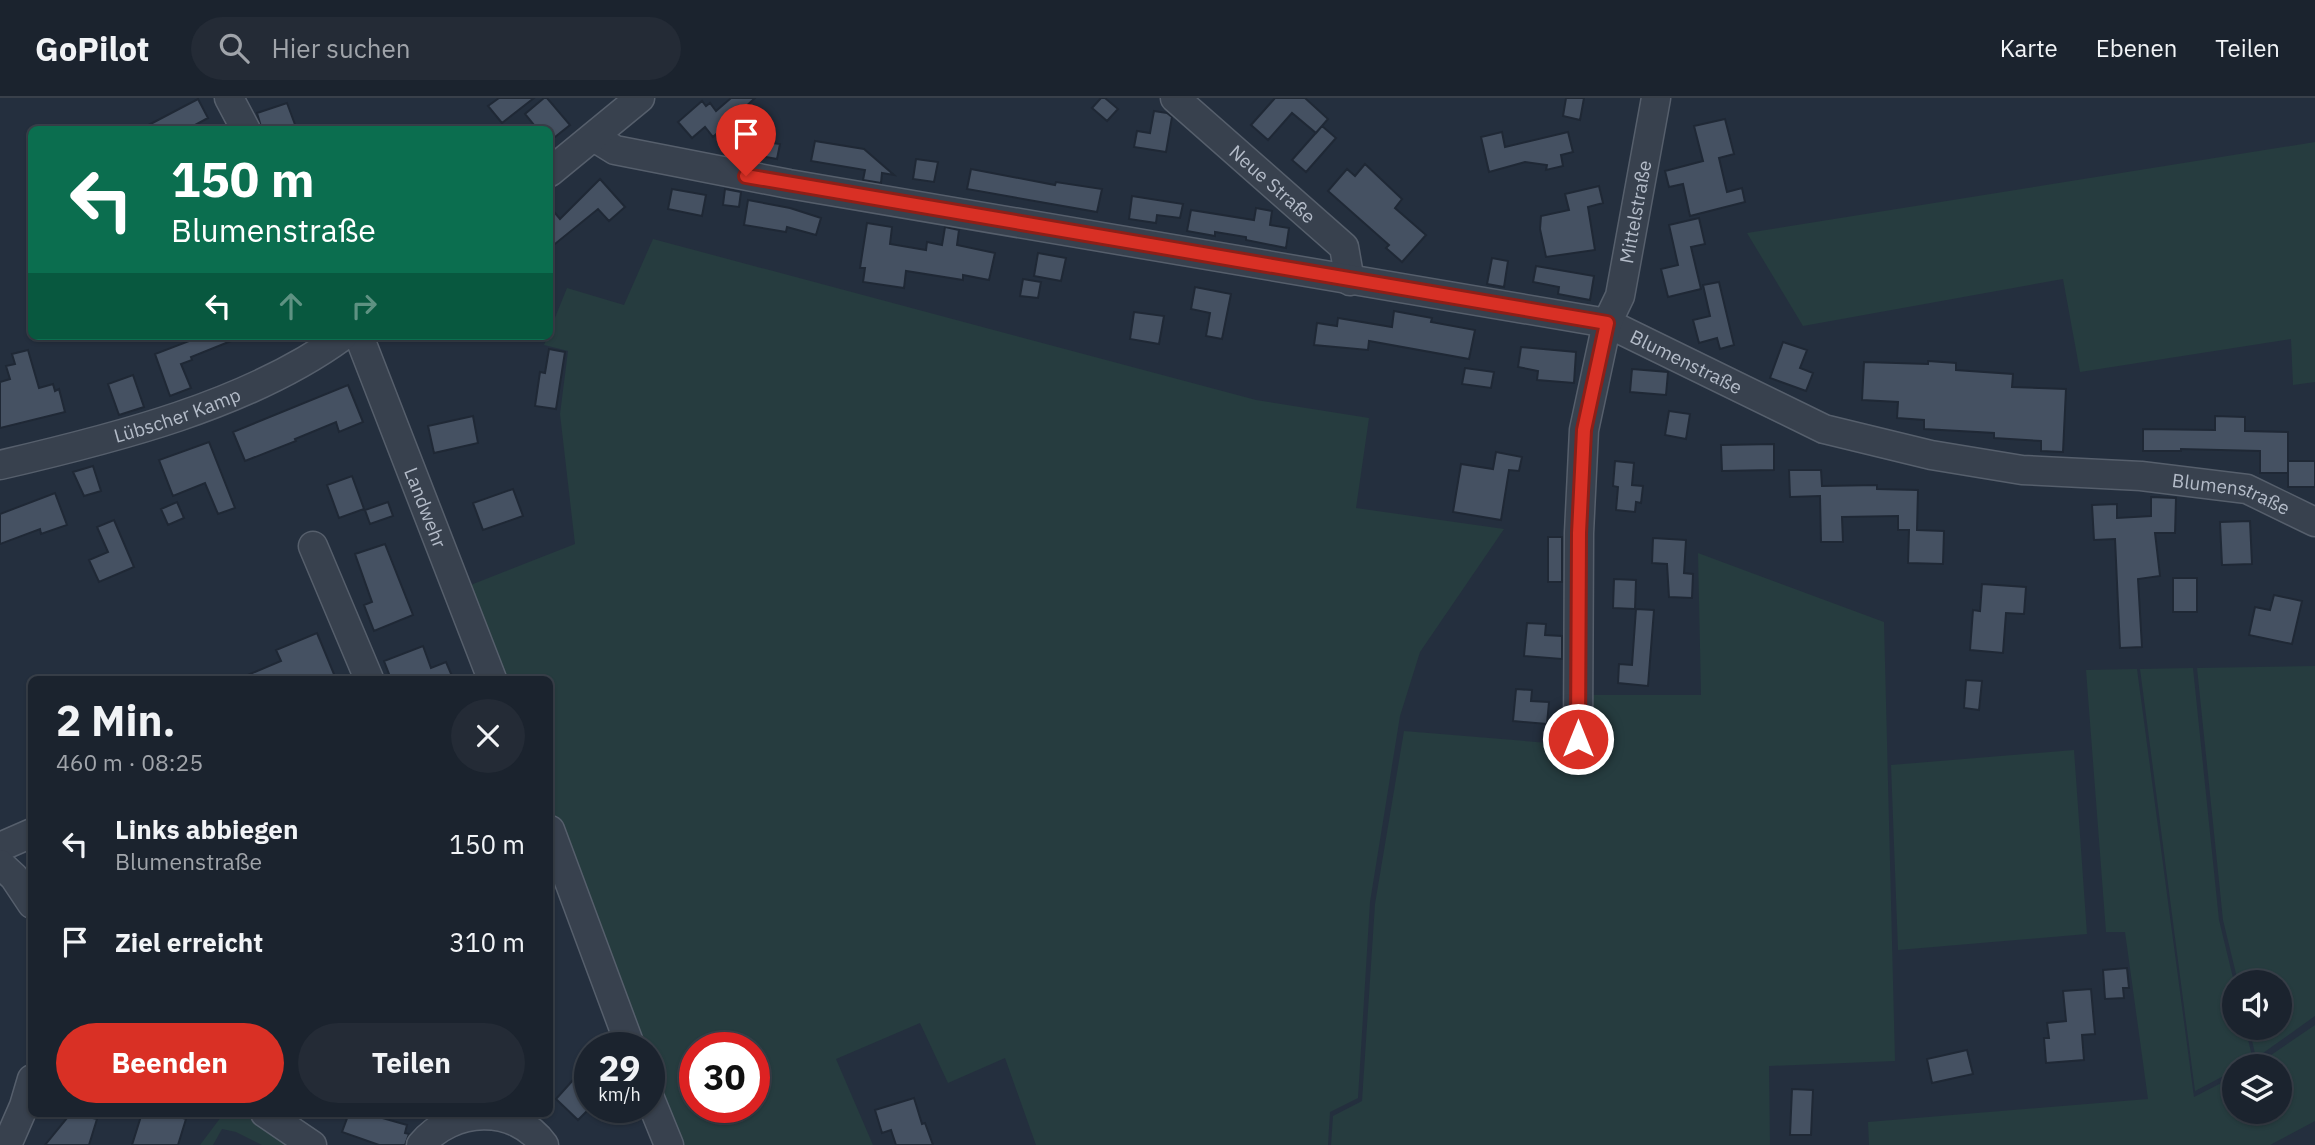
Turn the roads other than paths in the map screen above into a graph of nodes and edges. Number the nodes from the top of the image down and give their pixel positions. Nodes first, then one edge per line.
1 (229, 98) edge
2 (640, 98) edge
3 (1175, 98) edge
4 (1656, 98) edge
5 (244, 126) edge
6 (594, 137) junction
7 (553, 170) edge
8 (1350, 281) junction
9 (1607, 323) junction
10 (338, 340) edge
11 (361, 340) edge
12 (0, 465) edge
13 (2315, 522) edge
14 (313, 546) dead end
15 (368, 676) edge
16 (491, 676) edge
17 (1578, 739) dead end
18 (28, 835) edge
19 (553, 838) edge
20 (0, 847) edge
21 (0, 864) edge
22 (28, 898) edge
23 (625, 1032) edge
24 (28, 1092) edge
25 (271, 1117) edge
26 (468, 1117) edge
27 (495, 1117) edge
28 (660, 1123) edge
29 (7, 1145) edge
30 (313, 1145) edge
31 (421, 1145) edge
32 (544, 1145) edge
33 (669, 1145) edge

1 - 5 street
2 - 6 street
3 - 8 street, Neue Straße
4 - 9 street, Mittelstraße
6 - 7 street
6 - 8 street, Blumenstraße
8 - 9 street, Blumenstraße
9 - 13 street, Blumenstraße
9 - 17 street, Mittelstraße
10 - 12 street, Lübscher Kamp
11 - 16 street, Landwehr
14 - 15 street
18 - 20 street
19 - 23 street
21 - 22 street
24 - 29 street
25 - 30 street
26 - 31 street
27 - 32 street
28 - 33 street

